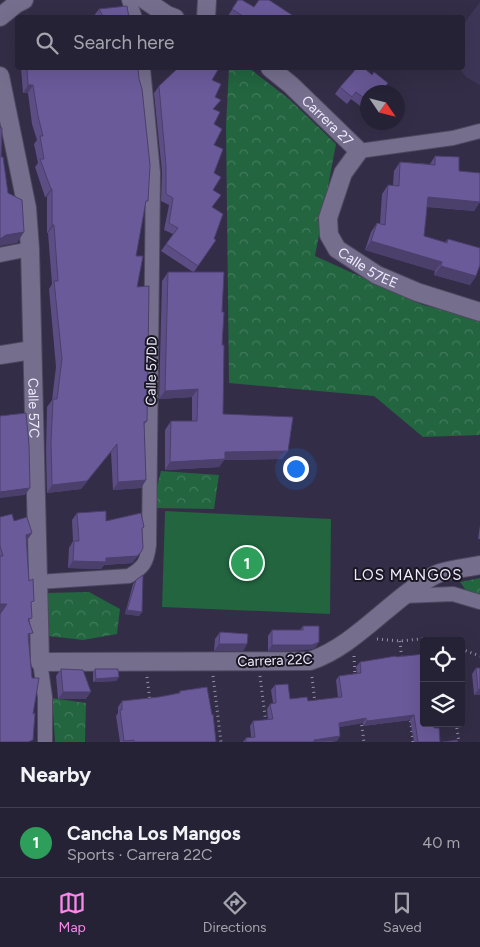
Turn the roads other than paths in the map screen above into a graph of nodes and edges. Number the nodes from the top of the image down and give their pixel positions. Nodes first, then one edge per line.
1 (24, 0) edge
2 (129, 0) edge
3 (145, 0) edge
4 (208, 0) edge
5 (134, 15) edge
6 (167, 15) edge
7 (206, 15) edge
8 (0, 17) edge
9 (143, 70) edge
10 (272, 70) edge
11 (0, 76) edge
12 (480, 131) edge
13 (359, 151) junction
14 (30, 249) junction
15 (0, 256) edge
16 (480, 312) edge
17 (32, 350) junction
18 (0, 355) edge
19 (480, 565) edge
20 (38, 582) junction
21 (403, 596) junction
22 (480, 602) edge
23 (40, 662) junction
24 (45, 742) edge

1 - 8 street
2 - 5 street
3 - 6 street
4 - 7 street
9 - 20 street, Calle 57DD
10 - 13 street, Carrera 27
11 - 14 street, Calle 57C
12 - 13 street, Carrera 27
13 - 16 street, Calle 57EE
14 - 15 street
14 - 17 street, Calle 57C
17 - 18 street
17 - 20 street, Calle 57C
19 - 21 street, Carrera 22C
20 - 23 street, Calle 57C
21 - 22 street
21 - 23 street, Carrera 22C
23 - 24 street, Calle 57C

